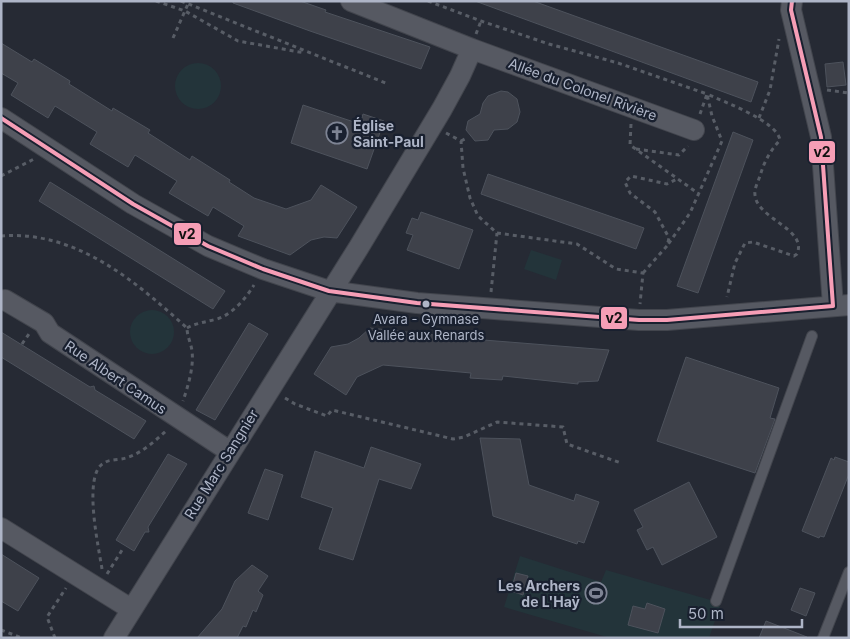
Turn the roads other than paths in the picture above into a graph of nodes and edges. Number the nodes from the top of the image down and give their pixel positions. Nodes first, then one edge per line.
1 (792, 1) edge
2 (353, 2) edge
3 (472, 49) junction
4 (1, 118) edge
5 (694, 130) dead end
6 (330, 291) junction
7 (5, 300) dead end
8 (841, 306) edge
9 (812, 336) dead end
10 (229, 451) junction
11 (1, 528) edge
12 (849, 572) edge
13 (716, 602) dead end
14 (131, 609) junction
15 (114, 638) edge
16 (822, 638) edge

1 - 8 street
2 - 3 street, Allée du Colonel Rivière
3 - 5 street, Allée du Colonel Rivière
3 - 6 street
4 - 6 street
6 - 8 street
6 - 10 street, Rue Marc Sangnier
7 - 10 street, Rue Albert Camus
9 - 13 lane
10 - 14 street, Rue Marc Sangnier
11 - 14 street
12 - 16 lane
14 - 15 street, Rue Marc Sangnier

